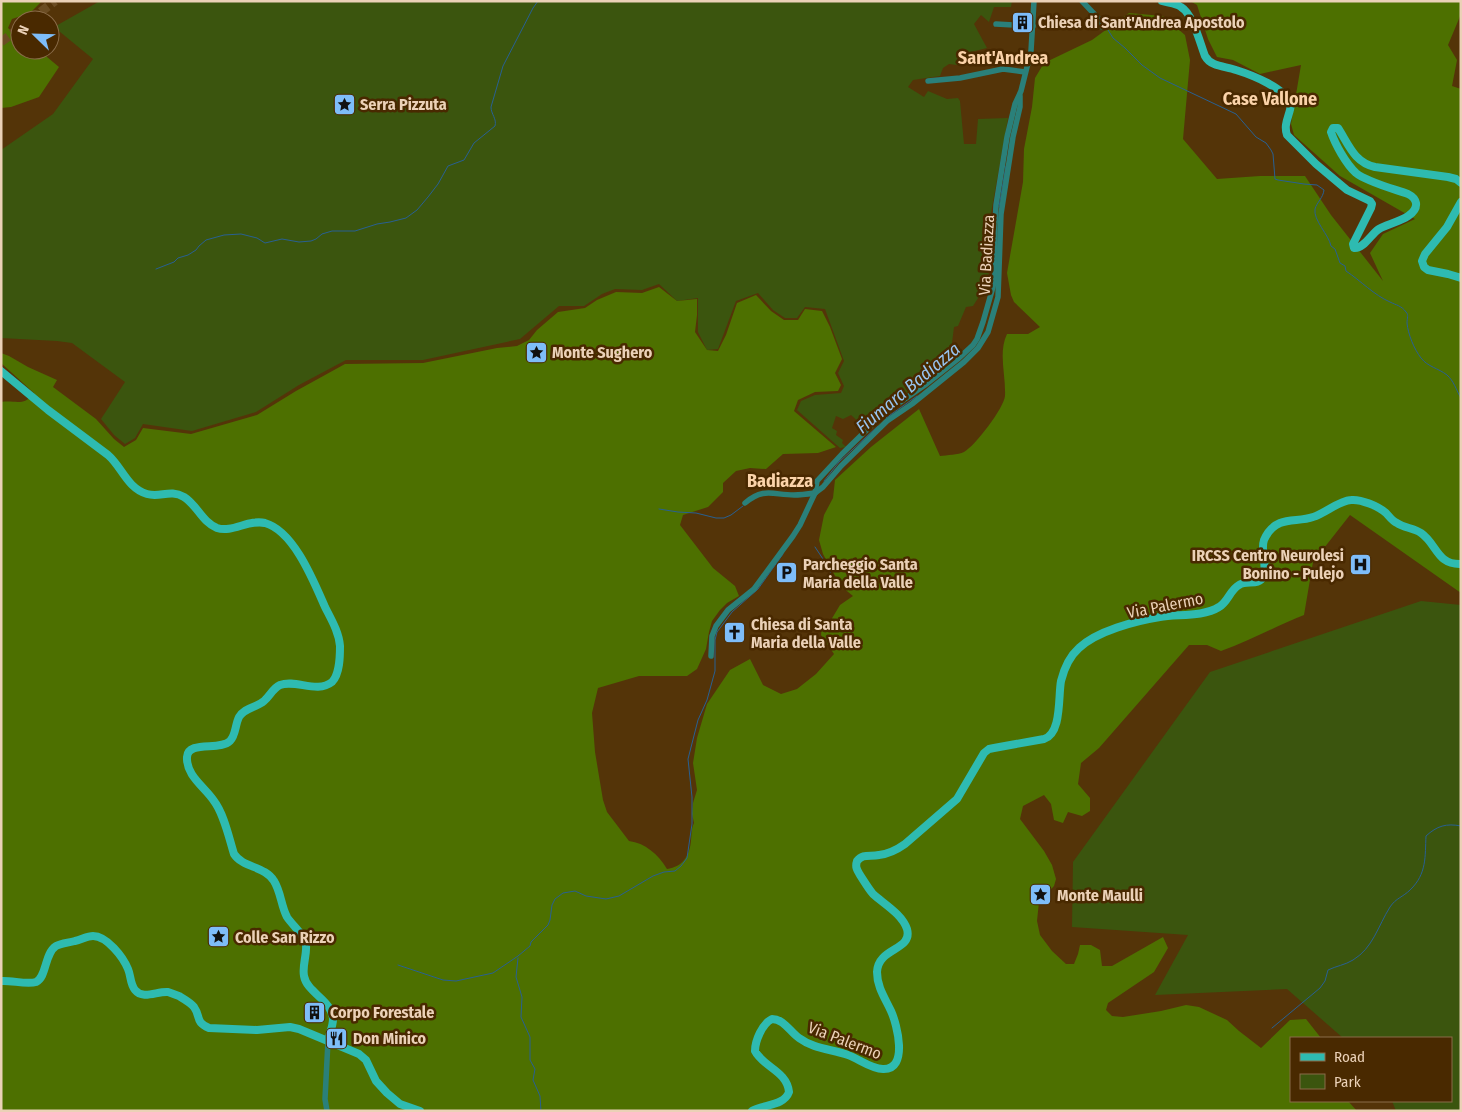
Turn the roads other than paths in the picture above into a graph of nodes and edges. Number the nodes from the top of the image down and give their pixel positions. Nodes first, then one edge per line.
1 (1034, 1) edge
2 (1082, 1) edge
3 (1162, 1) edge
4 (996, 24) dead end
5 (1033, 26) junction
6 (1102, 27) dead end
7 (1025, 72) junction
8 (928, 80) dead end
9 (1020, 91) junction
10 (1461, 183) edge
11 (1461, 202) edge
12 (1461, 278) edge
13 (991, 295) junction
14 (998, 297) junction
15 (1, 370) edge
16 (815, 493) junction
17 (745, 503) dead end
18 (1461, 564) edge
19 (711, 656) dead end
20 (1, 981) edge
21 (328, 1041) junction
22 (327, 1111) edge
23 (420, 1111) edge
24 (752, 1111) edge

1 - 5 street, Via Badiazza
2 - 6 street
3 - 10 main road
4 - 5 street
5 - 7 street, Via Badiazza
7 - 8 street
7 - 9 street, Via Badiazza
9 - 13 street, Via Badiazza
9 - 14 street, Via Badiazza
11 - 12 main road
13 - 14 street
13 - 16 street, Via Badiazza
14 - 16 street, Via Badiazza
15 - 21 main road
16 - 17 street
16 - 19 street, Via Badiazza
18 - 24 main road, Via Palermo
20 - 21 main road
21 - 22 street
21 - 23 main road

